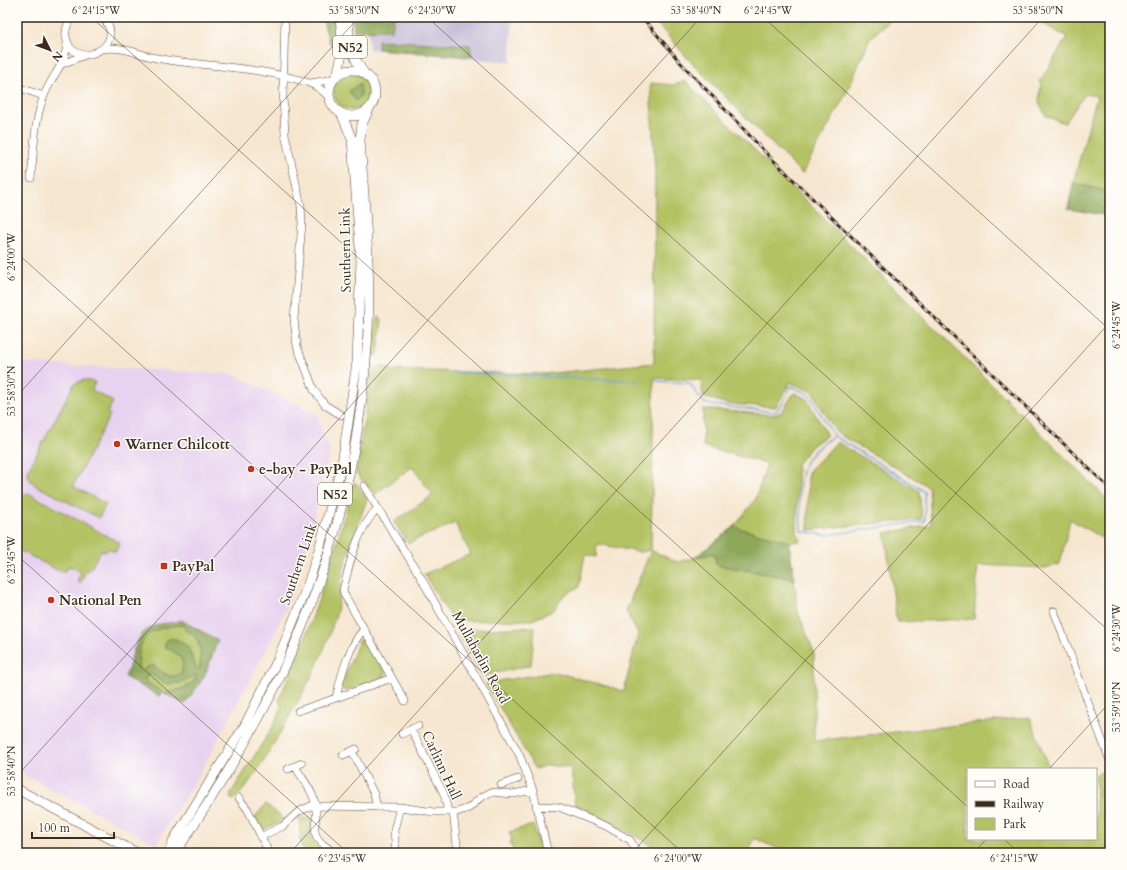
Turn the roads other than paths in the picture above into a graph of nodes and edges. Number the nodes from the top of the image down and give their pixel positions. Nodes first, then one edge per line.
1 (73, 17) edge
2 (102, 17) edge
3 (285, 17) edge
4 (340, 17) edge
5 (348, 17) edge
6 (108, 24) edge
7 (67, 40) junction
8 (121, 48) junction
9 (102, 49) junction
10 (85, 55) junction
11 (62, 64) junction
12 (364, 73) junction
13 (283, 76) junction
14 (335, 77) junction
15 (311, 83) junction
16 (17, 87) edge
17 (44, 96) junction
18 (329, 97) junction
19 (370, 107) junction
20 (341, 113) junction
21 (31, 178) dead end
22 (341, 415) dead end
23 (364, 486) dead end
24 (378, 508) junction
25 (1054, 611) dead end
26 (364, 629) junction
27 (392, 678) junction
28 (336, 698) junction
29 (405, 701) dead end
30 (298, 711) dead end
31 (418, 726) dead end
32 (411, 729) junction
33 (402, 734) dead end
34 (343, 755) dead end
35 (1110, 760) edge
36 (288, 769) dead end
37 (501, 785) dead end
38 (17, 790) edge
39 (533, 790) junction
40 (515, 794) junction
41 (239, 798) dead end
42 (315, 805) junction
43 (536, 806) junction
44 (377, 807) junction
45 (400, 807) junction
46 (451, 812) junction
47 (199, 817) junction
48 (260, 836) junction
49 (173, 842) junction
50 (138, 852) edge
51 (161, 853) edge
52 (169, 853) edge
53 (175, 853) edge
54 (179, 853) edge
55 (269, 853) edge
56 (335, 853) edge
57 (396, 853) edge
58 (458, 853) edge
59 (548, 853) edge
60 (638, 853) edge

1 - 7 street
2 - 6 street
3 - 13 street
4 - 14 main road, N52
5 - 12 main road, N52
6 - 8 street
6 - 9 street
7 - 10 street
7 - 11 street
8 - 9 street
8 - 13 street
9 - 10 street
10 - 11 street
11 - 17 street
12 - 14 main road, N52
12 - 19 main road, N52
13 - 15 street
13 - 22 street
14 - 15 street
14 - 18 main road, N52
15 - 18 street
16 - 17 street
17 - 21 street
18 - 20 main road, N52
19 - 20 main road
19 - 47 main road, Southern Link / N52
20 - 49 main road, Southern Link / N52
23 - 24 street, Mullaharlin Road
24 - 26 street
24 - 39 street, Mullaharlin Road
25 - 35 street
26 - 27 street
26 - 28 street
27 - 28 street
27 - 29 street
28 - 30 street
31 - 32 street, Carlinn Hall
32 - 33 street, Carlinn Hall
32 - 46 street, Carlinn Hall
34 - 44 street
36 - 42 street
37 - 40 street
38 - 50 main road
39 - 40 street, Carlinn Hall
39 - 43 street, Mullaharlin Road
40 - 46 street, Carlinn Hall
41 - 48 street
42 - 44 street, Carlinn Hall
42 - 48 street, Carlinn Hall
42 - 56 street
43 - 59 street, Mullaharlin Road
43 - 60 street
44 - 45 street, Carlinn Hall
45 - 46 street, Carlinn Hall
45 - 57 street
46 - 58 street, Carlinn Hall
47 - 53 main road, N52
47 - 54 main road
48 - 55 street
49 - 51 main road
49 - 52 main road, Southern Link / N52

